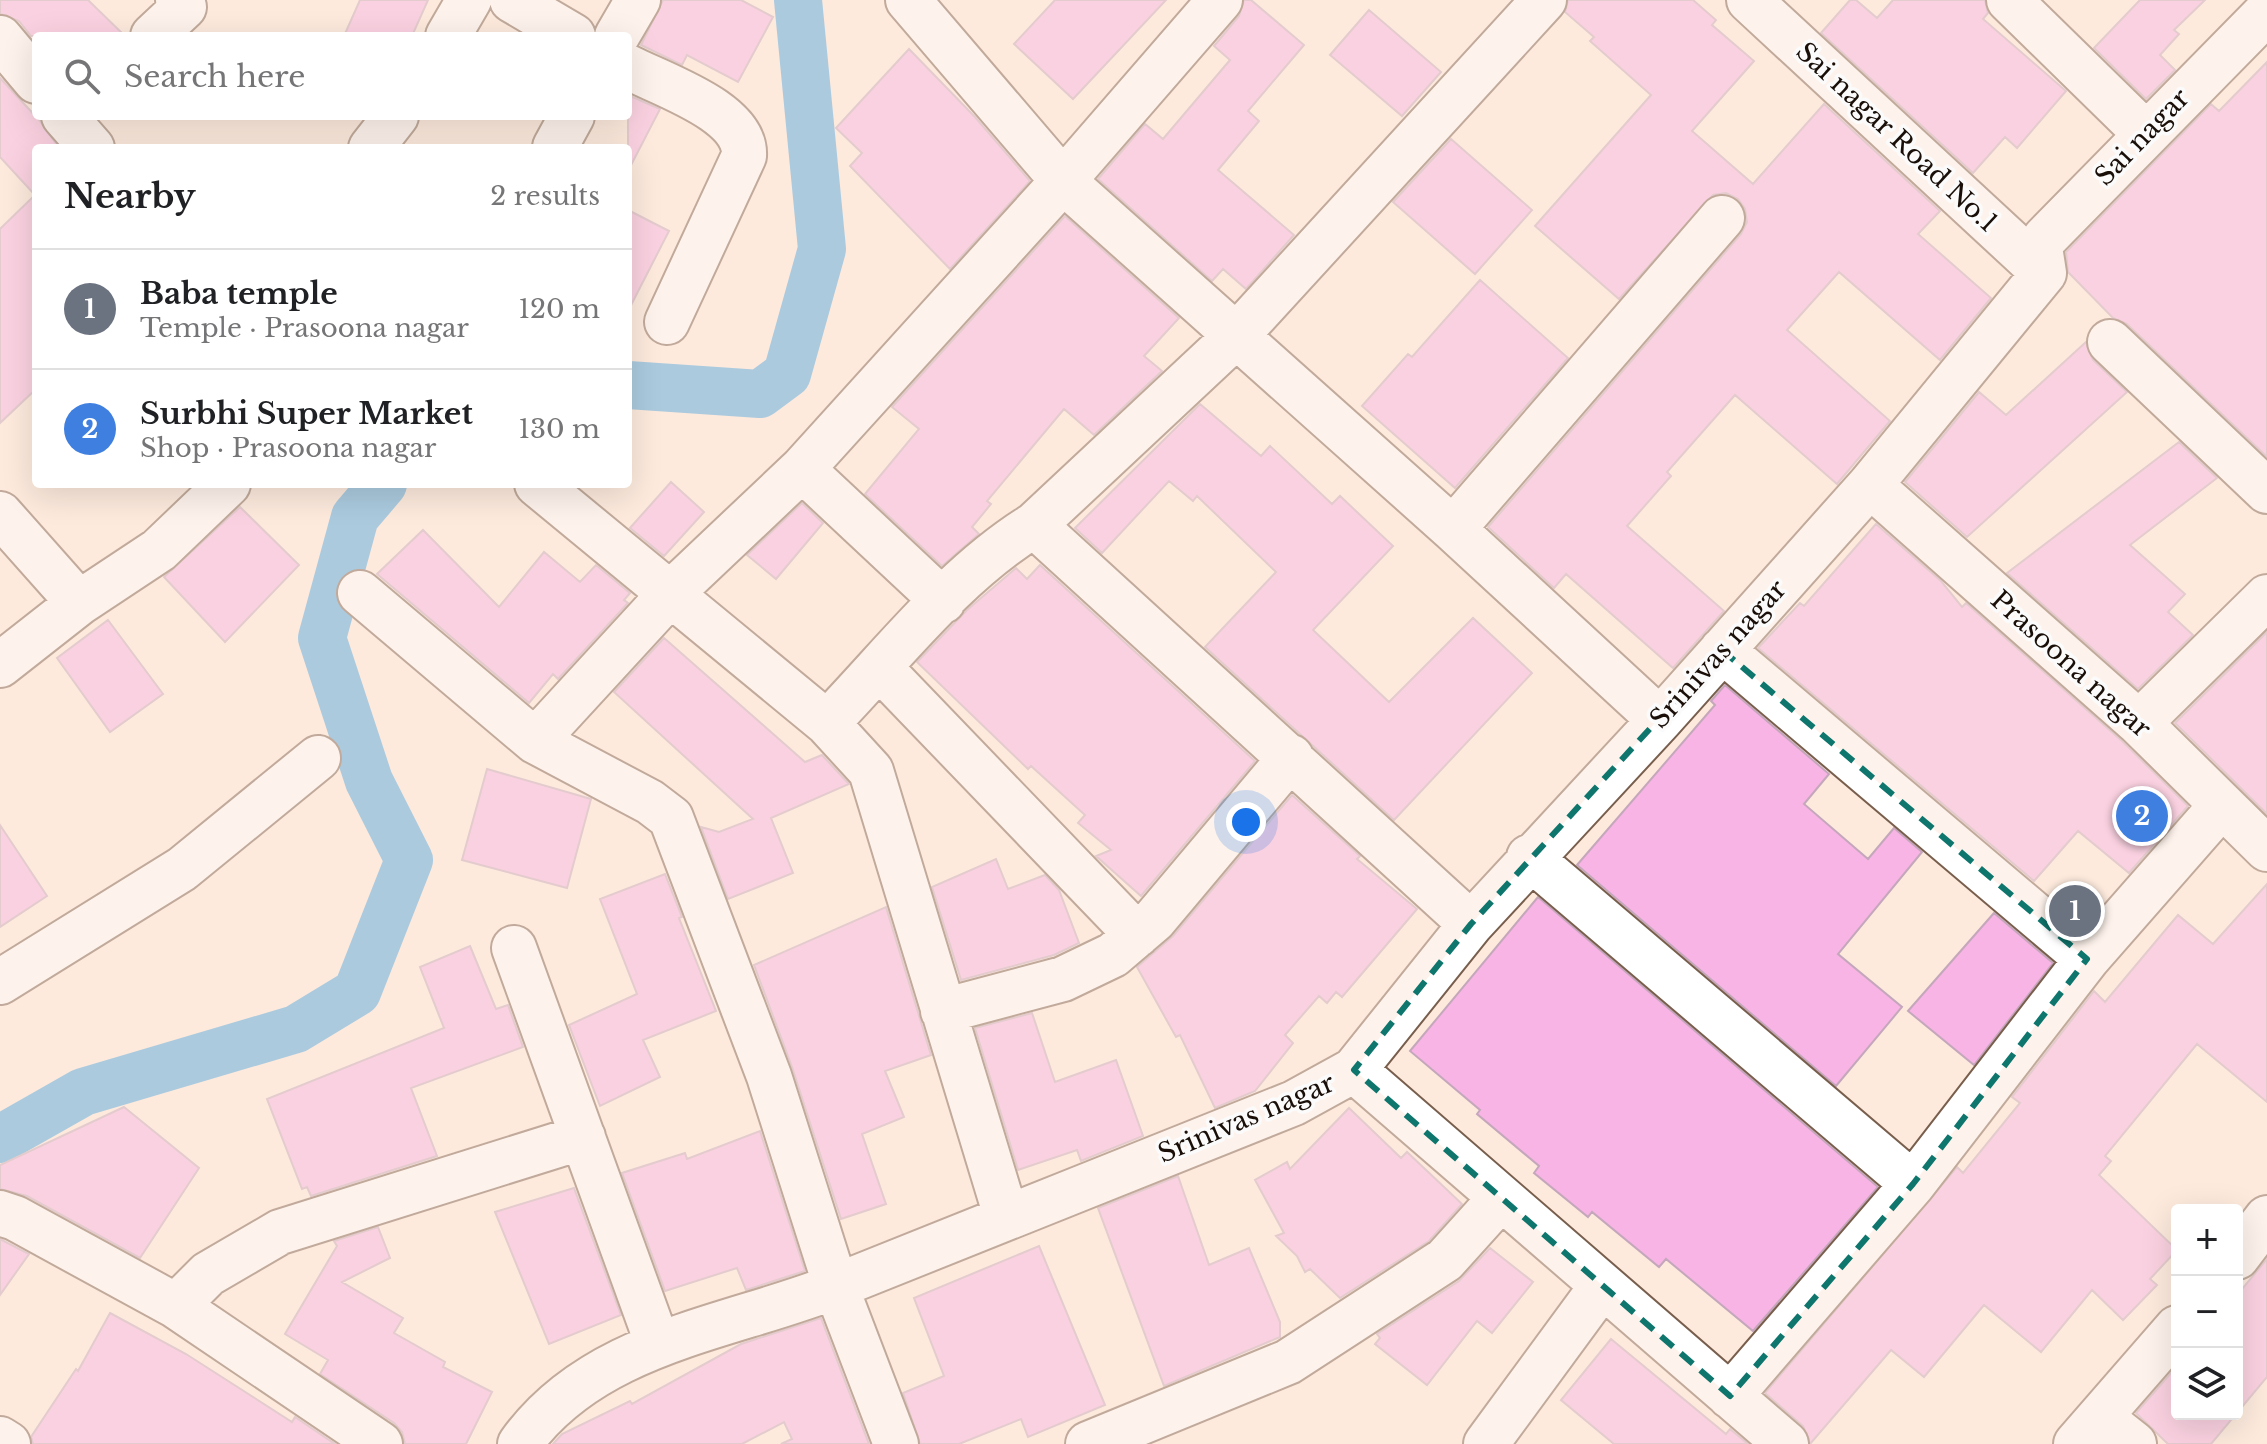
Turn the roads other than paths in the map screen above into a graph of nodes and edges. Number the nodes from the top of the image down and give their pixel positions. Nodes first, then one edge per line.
1 (178, 0) edge
2 (469, 0) edge
3 (512, 0) edge
4 (638, 0) edge
5 (908, 0) edge
6 (1220, 0) edge
7 (1544, 0) edge
8 (1749, 0) edge
9 (2009, 0) edge
10 (2267, 12) edge
11 (157, 32) edge
12 (450, 32) edge
13 (566, 32) edge
14 (619, 32) edge
15 (0, 38) edge
16 (632, 69) edge
17 (32, 76) edge
18 (393, 120) edge
19 (570, 120) edge
20 (2145, 133) junction
21 (374, 144) edge
22 (557, 144) edge
23 (1063, 181) junction
24 (1722, 218) dead end
25 (2044, 273) junction
26 (667, 322) dead end
27 (1236, 336) junction
28 (2110, 342) dead end
29 (802, 469) junction
30 (1870, 485) junction
31 (224, 488) edge
32 (542, 488) edge
33 (2267, 491) edge
34 (0, 514) edge
35 (1034, 525) junction
36 (1453, 529) junction
37 (672, 592) junction
38 (360, 593) dead end
39 (2267, 597) edge
40 (943, 601) junction
41 (79, 603) junction
42 (1722, 650) junction
43 (0, 665) edge
44 (880, 668) junction
45 (1660, 720) junction
46 (827, 723) junction
47 (2139, 723) junction
48 (535, 741) junction
49 (1291, 757) junction
50 (318, 758) dead end
51 (2222, 805) junction
52 (2267, 849) edge
53 (1529, 857) junction
54 (1471, 924) junction
55 (1137, 935) junction
56 (514, 948) dead end
57 (2087, 959) junction
58 (0, 982) edge
59 (943, 1011) junction
60 (1354, 1070) junction
61 (583, 1137) junction
62 (1913, 1184) junction
63 (1500, 1199) junction
64 (0, 1213) edge
65 (1006, 1216) junction
66 (1602, 1286) junction
67 (836, 1287) junction
68 (176, 1306) junction
69 (2171, 1335) edge
70 (658, 1345) junction
71 (1730, 1396) junction
72 (2088, 1430) edge
73 (0, 1439) edge
74 (8, 1444) edge
75 (380, 1444) edge
76 (520, 1444) edge
77 (896, 1444) edge
78 (1088, 1444) edge
79 (1486, 1444) edge
80 (1786, 1444) edge
81 (2134, 1444) edge

1 - 11 street
2 - 12 street
3 - 13 street
4 - 14 street
5 - 23 street
6 - 23 street
7 - 27 street
8 - 25 street, Sai nagar Road No.1
9 - 20 street
10 - 20 street, Sai nagar
15 - 17 street
16 - 26 street
18 - 21 street
19 - 22 street
20 - 25 street, Sai nagar
23 - 27 street
23 - 29 street
24 - 36 street
25 - 30 street, Srinivas nagar
27 - 35 street
27 - 36 street
28 - 33 street
29 - 37 street
29 - 40 street
30 - 42 street, Srinivas nagar
30 - 47 street, Prasoona nagar
31 - 41 street
32 - 37 street
34 - 41 street
35 - 40 street
35 - 49 street
36 - 45 street
37 - 46 street
37 - 48 street
38 - 48 street
39 - 47 street
40 - 44 street
41 - 43 street
42 - 45 street, Srinivas nagar
42 - 57 street
44 - 46 street
44 - 55 street
45 - 53 street, Srinivas nagar
46 - 59 street
47 - 51 street, Prasoona nagar
48 - 67 street
49 - 54 street
49 - 55 street
50 - 58 street
51 - 52 street, Prasoona nagar
51 - 57 street
53 - 54 street, Srinivas nagar
53 - 62 street
54 - 60 street, Srinivas nagar
55 - 59 street
56 - 61 street
57 - 62 street
59 - 65 street
60 - 63 street
60 - 65 street, Srinivas nagar
61 - 68 street
61 - 70 street
62 - 71 street
63 - 66 street
63 - 78 street
64 - 68 street
65 - 67 street, Srinivas nagar
66 - 71 street
66 - 79 street
67 - 70 street, Srinivas nagar
67 - 77 street
68 - 75 street
69 - 72 street
70 - 76 street, Srinivas nagar
71 - 80 street
72 - 81 street
73 - 74 street

